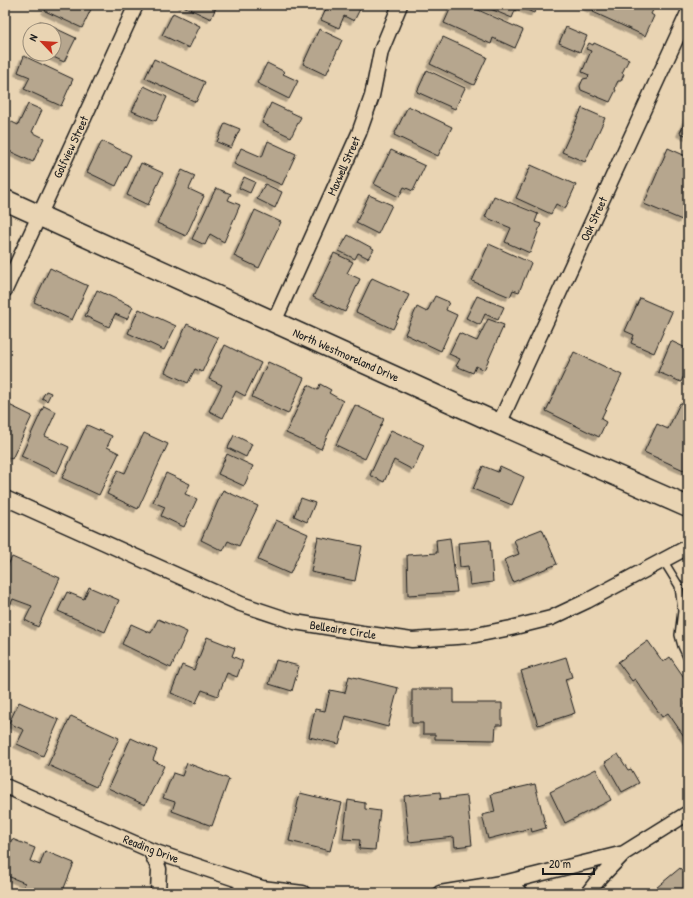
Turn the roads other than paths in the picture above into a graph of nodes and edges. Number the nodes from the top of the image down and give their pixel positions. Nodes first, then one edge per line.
1 (136, 5) edge
2 (400, 5) edge
3 (688, 13) edge
4 (5, 200) edge
5 (39, 215) junction
6 (5, 290) edge
7 (274, 322) junction
8 (499, 424) junction
9 (5, 498) edge
10 (688, 507) edge
11 (688, 547) edge
12 (663, 560) junction
13 (688, 660) edge
14 (5, 786) edge
15 (688, 813) edge
16 (150, 850) junction
17 (624, 853) junction
18 (507, 882) junction
19 (262, 888) junction
20 (158, 893) edge
21 (237, 893) edge
22 (303, 893) edge
23 (440, 893) edge
24 (520, 893) edge
25 (588, 893) edge

1 - 5 street, Golfview Street
2 - 7 street, Maxwell Street
3 - 8 street, Oak Street
4 - 5 street, North Westmoreland Drive
5 - 6 street, Golfview Street
5 - 7 street, North Westmoreland Drive
7 - 8 street, North Westmoreland Drive
8 - 10 street, North Westmoreland Drive
9 - 12 street, Belleaire Circle
11 - 12 street, Belleaire Circle
12 - 13 lane
14 - 16 street, Reading Drive
15 - 17 street
16 - 19 street, Reading Drive
16 - 20 street
17 - 18 street
17 - 25 street
18 - 23 street
18 - 24 street
19 - 21 street
19 - 22 street, Reading Drive

